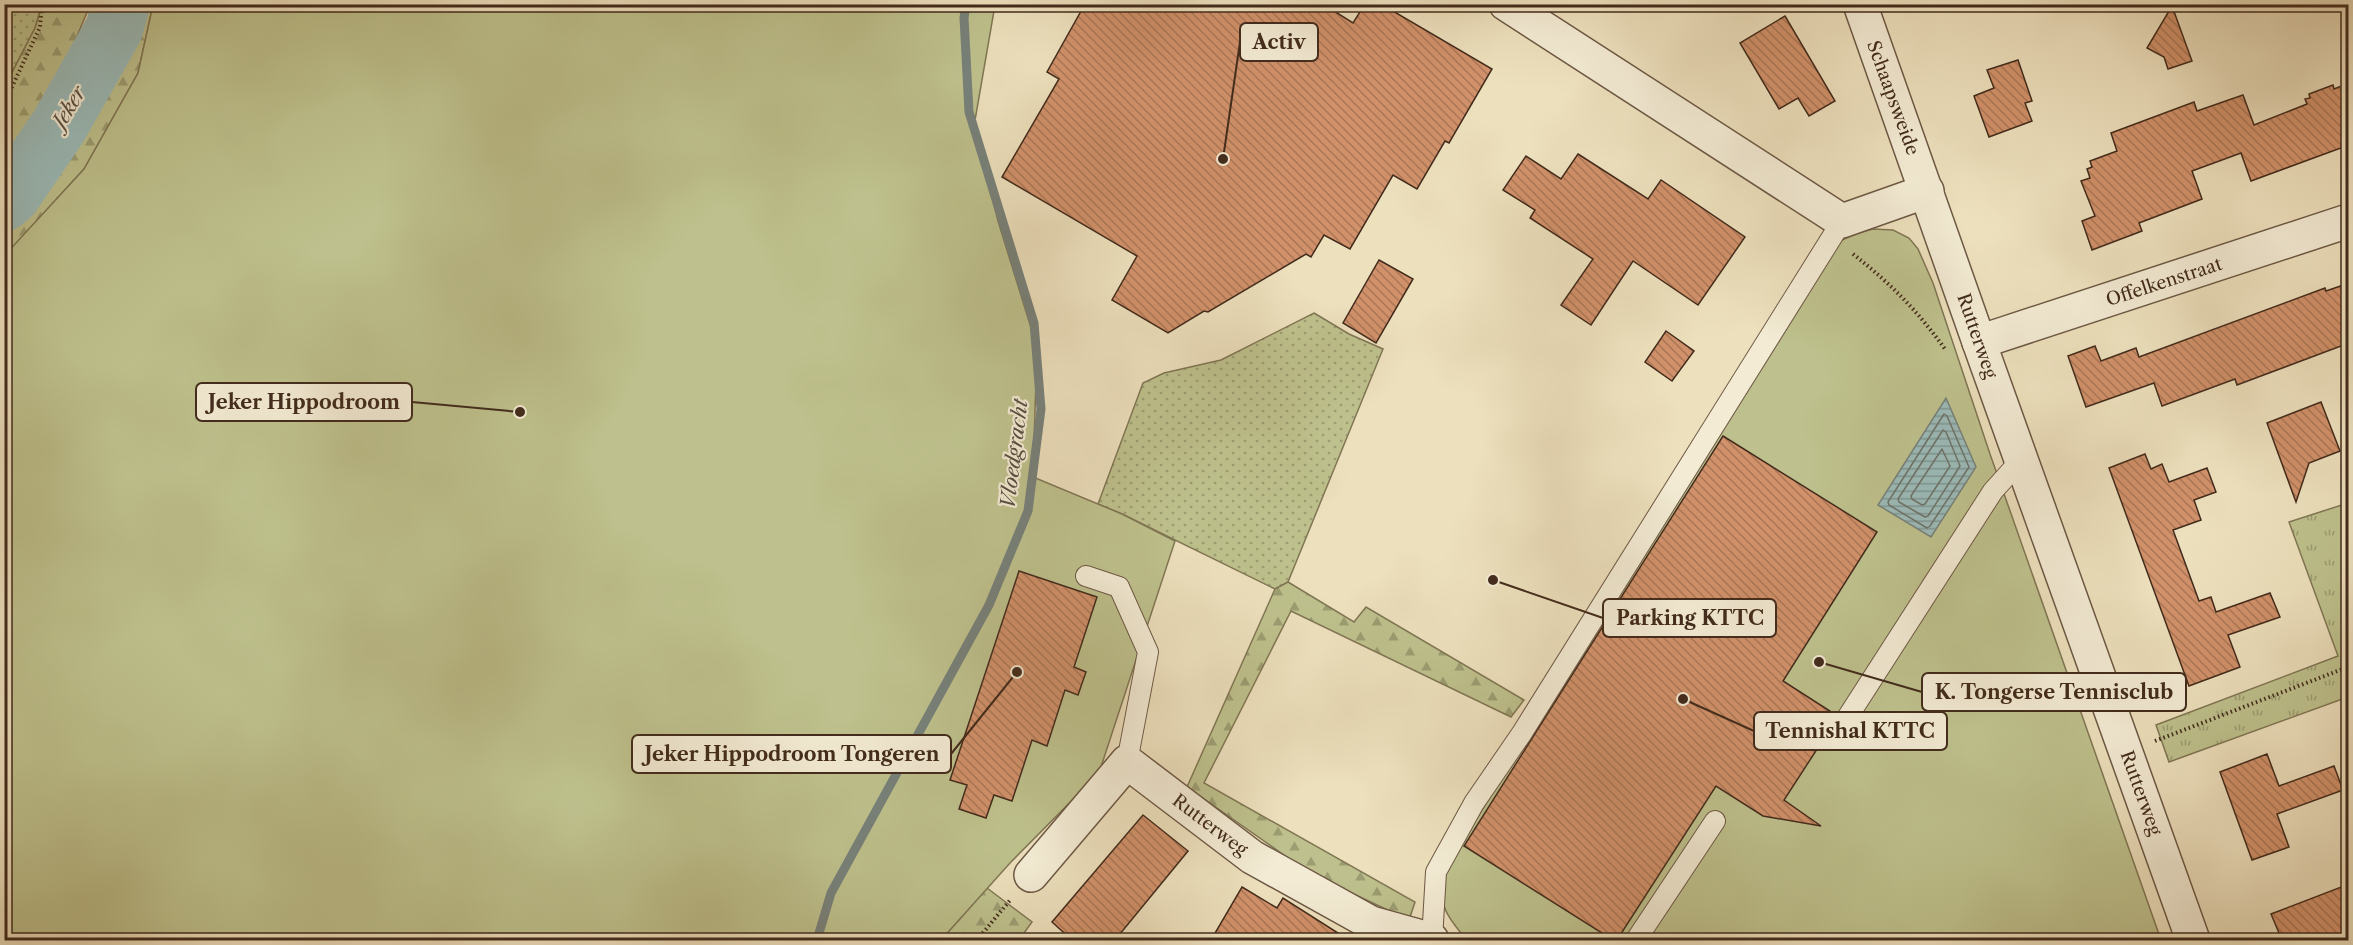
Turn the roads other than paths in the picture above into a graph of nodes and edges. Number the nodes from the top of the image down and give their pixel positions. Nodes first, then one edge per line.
1 (1506, 4) edge
2 (1860, 4) edge
3 (1927, 191) junction
4 (1842, 221) junction
5 (2349, 221) edge
6 (1979, 342) junction
7 (2022, 460) junction
8 (1086, 576) dead end
9 (1847, 718) dead end
10 (1127, 762) junction
11 (1715, 821) dead end
12 (1031, 875) road end
13 (1432, 940) edge
14 (1636, 940) edge
15 (2193, 940) edge

1 - 4 street
2 - 3 street, Schaapsweide
3 - 4 street
3 - 6 street, Rutterweg
4 - 13 lane
5 - 6 street, Offelkenstraat
6 - 7 street, Rutterweg
7 - 9 lane
7 - 15 street, Rutterweg
8 - 10 lane
10 - 12 street
10 - 13 street, Rutterweg
11 - 14 lane

